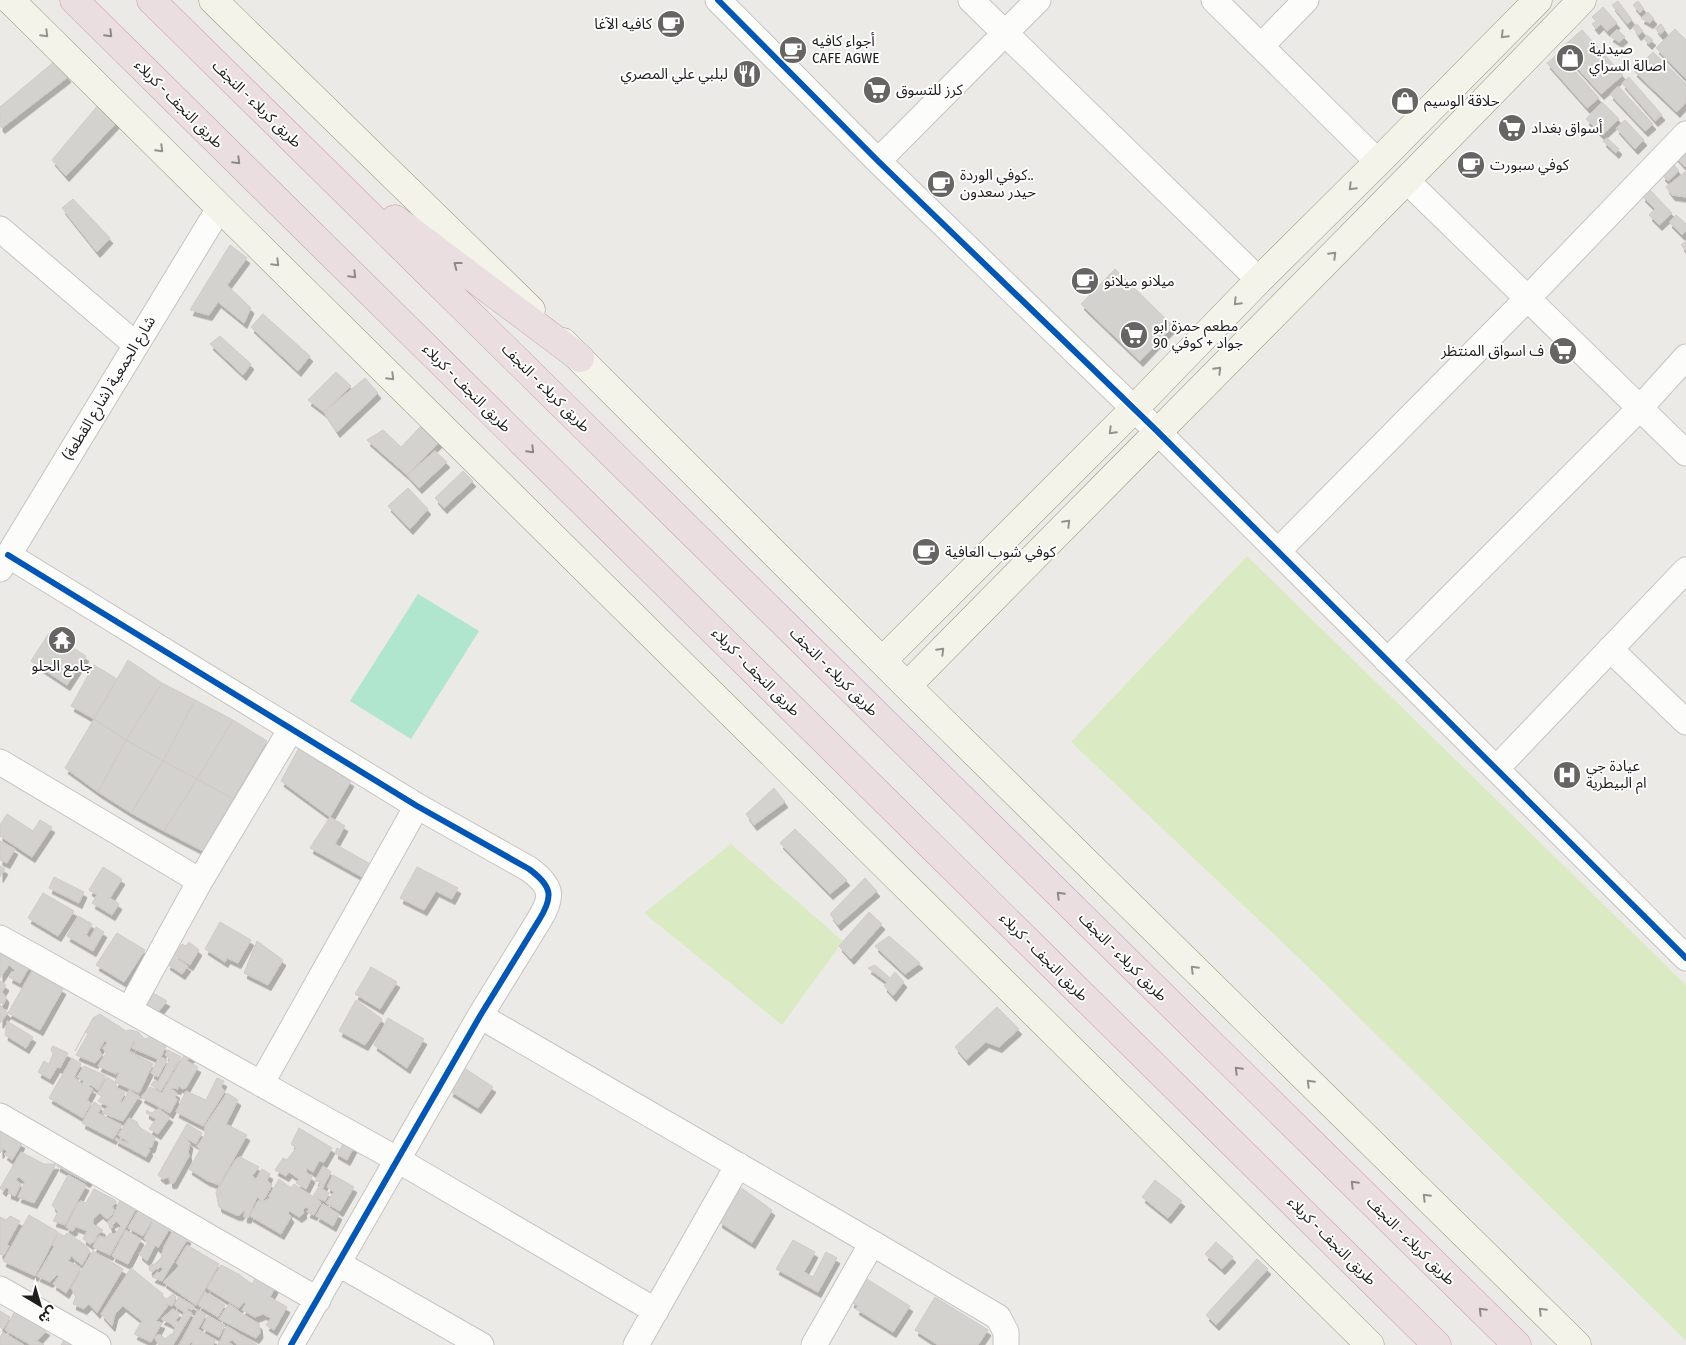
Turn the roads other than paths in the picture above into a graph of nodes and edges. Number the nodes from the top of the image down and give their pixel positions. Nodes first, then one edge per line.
1 (10, 0) edge
2 (74, 0) edge
3 (151, 0) edge
4 (213, 0) edge
5 (718, 0) edge
6 (971, 0) edge
7 (1038, 0) edge
8 (1214, 0) edge
9 (1306, 0) edge
10 (1538, 0) edge
11 (1582, 0) edge
12 (1005, 34) junction
13 (1261, 46) junction
14 (1686, 134) edge
15 (312, 157) junction
16 (878, 161) junction
17 (1378, 162) junction
18 (1407, 181) junction
19 (220, 207) junction
20 (0, 229) edge
21 (1258, 280) junction
22 (1528, 298) junction
23 (135, 344) junction
24 (1686, 357) edge
25 (580, 358) junction
26 (1168, 373) junction
27 (1189, 399) junction
28 (1640, 408) junction
29 (1134, 409) junction
30 (1157, 431) junction
31 (1686, 453) edge
32 (1278, 551) junction
33 (4, 562) edge
34 (1686, 570) edge
35 (1610, 648) junction
36 (1387, 660) junction
37 (882, 661) junction
38 (907, 686) junction
39 (1686, 722) edge
40 (291, 729) junction
41 (0, 762) edge
42 (1496, 769) junction
43 (417, 806) junction
44 (200, 881) junction
45 (0, 938) edge
46 (1686, 958) edge
47 (129, 1010) junction
48 (480, 1016) junction
49 (261, 1084) junction
50 (0, 1116) edge
51 (398, 1160) junction
52 (738, 1165) junction
53 (872, 1243) junction
54 (339, 1264) junction
55 (0, 1289) edge
56 (318, 1300) junction
57 (656, 1311) junction
58 (98, 1345) edge
59 (292, 1345) edge
60 (480, 1345) edge
61 (636, 1345) edge
62 (814, 1345) edge
63 (1006, 1345) edge
64 (1370, 1345) edge
65 (1437, 1345) edge
66 (1517, 1345) edge
67 (1577, 1345) edge

1 -> 19 main road
2 -> 65 highway, طريق النجف - کربلاء
3 - 15 highway, طريق کربلاء - النجف
4 - 25 main road
5 - 16 street
6 - 12 street
7 - 12 street
8 - 13 street
9 - 13 street
10 -> 17 main road
11 - 18 main road
12 - 16 street
12 - 21 street
13 - 17 street
14 - 22 street
25 -> 15 highway
66 -> 15 highway, طريق کربلاء - النجف
16 - 29 street
17 -> 21 main road
18 - 22 street
27 -> 18 main road
19 - 23 street, شارع الجمعية (شارع القطعة)
19 -> 64 main road
20 - 23 street
21 -> 26 main road
22 - 28 street
22 - 32 street
23 - 33 street, شارع الجمعية (شارع القطعة)
24 - 28 street
25 - 37 main road
26 - 27 main road
26 - 29 main road
27 - 30 main road
28 - 31 street
28 - 36 street
29 - 30 street
29 -> 37 main road
30 - 32 street
38 -> 30 main road
32 - 36 street
33 - 40 street
34 - 35 street
35 - 39 street
35 - 42 street
36 - 42 street
37 - 38 main road
67 -> 38 main road
40 - 43 street
40 - 44 street
41 - 44 street
42 - 46 street
43 - 48 street
43 - 49 street
44 - 47 street
45 - 47 street
47 - 49 street
48 - 51 street
48 - 52 street
49 - 51 street
50 - 56 street
51 - 54 street
51 - 57 street
52 - 53 street
52 - 57 street
53 - 62 street
53 - 63 street
54 - 56 street
54 - 60 street
55 - 58 street
56 - 59 street
57 - 61 street

